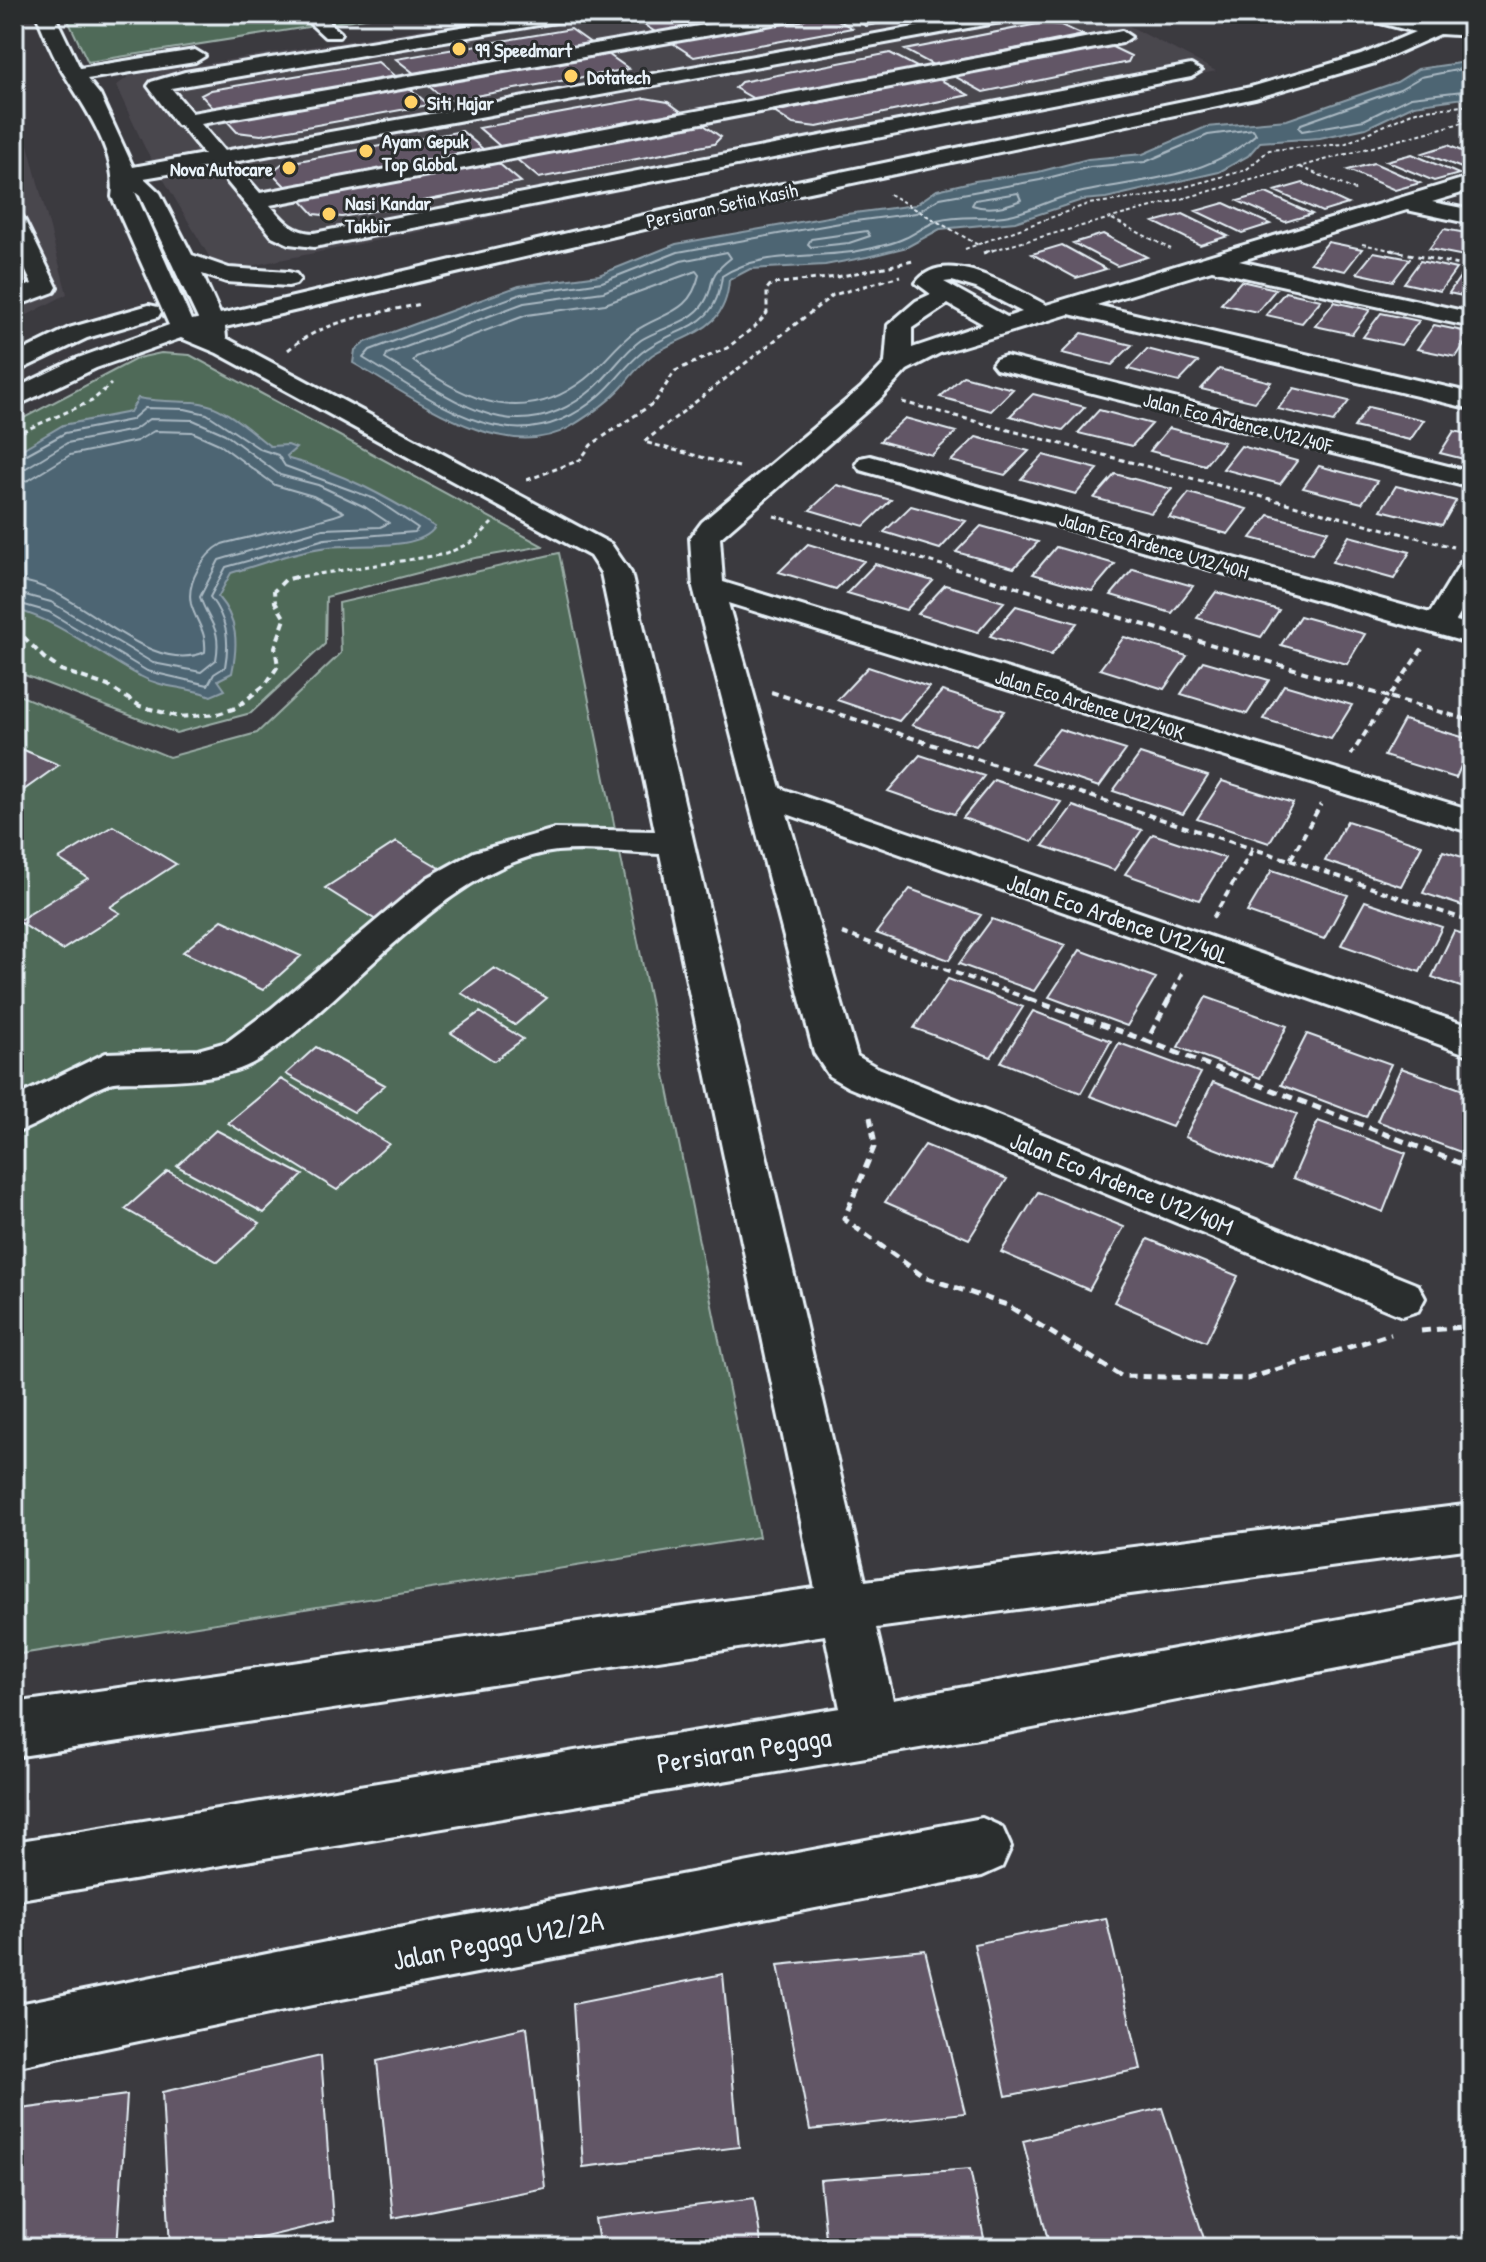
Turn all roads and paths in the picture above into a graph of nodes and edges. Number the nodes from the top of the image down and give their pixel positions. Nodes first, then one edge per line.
1 (45, 14) edge
2 (309, 14) edge
3 (573, 14) edge
4 (801, 14) edge
5 (1017, 14) edge
6 (1367, 14) edge
7 (593, 22) edge
8 (1403, 24) junction
9 (1099, 25) dead end
10 (855, 27) dead end
11 (1435, 29) junction
12 (1472, 30) edge
13 (302, 38) dead end
14 (878, 39) junction
15 (627, 44) junction
16 (372, 47) junction
17 (211, 53) dead end
18 (1164, 57) dead end
19 (1191, 71) junction
20 (936, 72) junction
21 (74, 75) junction
22 (673, 76) junction
23 (412, 81) junction
24 (1214, 88) junction
25 (1472, 105) edge
26 (999, 107) junction
27 (727, 112) junction
28 (455, 115) junction
29 (184, 121) junction
30 (781, 149) junction
31 (501, 155) junction
32 (217, 158) junction
33 (1299, 166) dead end
34 (810, 169) junction
35 (126, 175) junction
36 (1472, 183) edge
37 (884, 192) dead end
38 (548, 195) junction
39 (255, 201) junction
40 (1398, 204) junction
41 (1472, 217) edge
42 (1111, 218) dead end
43 (14, 221) edge
44 (980, 246) junction
45 (441, 247) dead end
46 (952, 252) dead end
47 (149, 255) junction
48 (182, 259) junction
49 (925, 259) dead end
50 (1205, 263) junction
51 (315, 273) dead end
52 (288, 279) junction
53 (949, 295) junction
54 (1094, 297) junction
55 (14, 300) edge
56 (421, 304) dead end
57 (1067, 305) junction
58 (1042, 313) junction
59 (178, 318) junction
60 (208, 318) junction
61 (1472, 320) edge
62 (1003, 325) junction
63 (57, 342) junction
64 (285, 353) dead end
65 (1005, 364) dead end
66 (14, 365) edge
67 (898, 365) junction
68 (1472, 384) edge
69 (870, 394) junction
70 (14, 399) edge
71 (1472, 401) edge
72 (870, 464) dead end
73 (1472, 480) edge
74 (509, 499) junction
75 (738, 506) junction
76 (1464, 558) edge
77 (708, 587) junction
78 (1438, 625) junction
79 (14, 631) edge
80 (1472, 635) edge
81 (733, 680) junction
82 (1389, 697) junction
83 (1472, 721) edge
84 (1335, 780) junction
85 (764, 794) junction
86 (1472, 822) edge
87 (677, 843) junction
88 (1253, 849) junction
89 (1290, 860) junction
90 (797, 918) junction
91 (1472, 922) edge
92 (1197, 946) junction
93 (1147, 1041) junction
94 (1472, 1042) edge
95 (852, 1072) junction
96 (14, 1118) edge
97 (1472, 1168) edge
98 (1407, 1321) junction
99 (1472, 1326) edge
100 (1472, 1526) edge
101 (846, 1608) junction
102 (1472, 1619) edge
103 (872, 1729) junction
104 (14, 1730) edge
105 (982, 1847) dead end
106 (14, 1871) edge
107 (14, 2036) edge

1 - 21 street
2 - 13 street
3 - 16 street
4 - 15 street
5 - 14 street
6 - 8 street
7 - 15 street
8 - 11 street
8 - 24 street, Persiaran Setia Kasih
9 - 20 street
10 - 14 street
11 - 12 street
11 - 60 street, Persiaran Setia Kasih
14 - 20 street
14 - 22 street
15 - 22 street
15 - 23 street
16 - 23 street
16 - 29 street
17 - 21 street
18 - 19 street
19 - 24 street
19 - 26 street
20 - 26 street
20 - 27 street
21 - 35 street
22 - 27 street
22 - 28 street
23 - 28 street
23 - 29 street
24 - 34 street, Persiaran Setia Kasih
25 - 44 path
26 - 30 street
27 - 30 street
27 - 31 street
28 - 31 street
28 - 32 street
29 - 32 street
30 - 34 street
30 - 38 street
31 - 38 street
31 - 39 street
32 - 35 street
32 - 39 street
33 - 40 path
34 - 45 street, Persiaran Setia Kasih
35 - 47 street
35 - 48 street
36 - 40 street
37 - 44 path
38 - 39 street
40 - 41 street
40 - 50 street
42 - 50 path
43 - 55 street
44 - 46 path
47 - 59 street
47 - 63 street
48 - 52 street
48 - 60 street
49 - 74 path
50 - 54 street
50 - 61 street
51 - 52 street, Persiaran Setia Kasih
52 - 60 street, Persiaran Setia Kasih
53 - 58 street
53 - 62 street
53 - 67 street
54 - 57 street
54 - 68 street
56 - 64 path
57 - 58 street
57 - 71 street
58 - 62 street
59 - 60 street
59 - 60 street, Persiaran Setia Kasih
59 - 63 street, Persiaran Setia Kasih
59 - 70 street, Persiaran Setia Kasih
60 - 74 street
62 - 67 street
63 - 66 street, Persiaran Setia Kasih
65 - 73 street, Jalan Eco Ardence U12/40F
67 - 69 street
69 - 75 street
69 - 76 path
72 - 78 street, Jalan Eco Ardence U12/40H
74 - 79 path
74 - 87 street
75 - 77 street
75 - 82 path
76 - 78 street
77 - 81 street
77 - 84 street, Jalan Eco Ardence U12/40K
78 - 80 street, Jalan Eco Ardence U12/40H
78 - 82 path
81 - 85 street
81 - 88 path
82 - 83 path
82 - 84 path
84 - 86 street, Jalan Eco Ardence U12/40K
84 - 89 path
85 - 90 street
85 - 92 street, Jalan Eco Ardence U12/40L
87 - 96 street
87 - 101 street
88 - 89 path
88 - 92 path
89 - 91 path
90 - 93 path
90 - 95 street
92 - 93 path
92 - 94 street, Jalan Eco Ardence U12/40L
93 - 97 path
95 - 98 street, Jalan Eco Ardence U12/40M
95 - 98 path
98 - 99 path
100 - 101 street
101 - 103 street
101 - 104 street
102 - 103 street, Persiaran Pegaga
103 - 106 street, Persiaran Pegaga
105 - 107 street, Jalan Pegaga U12/2A

